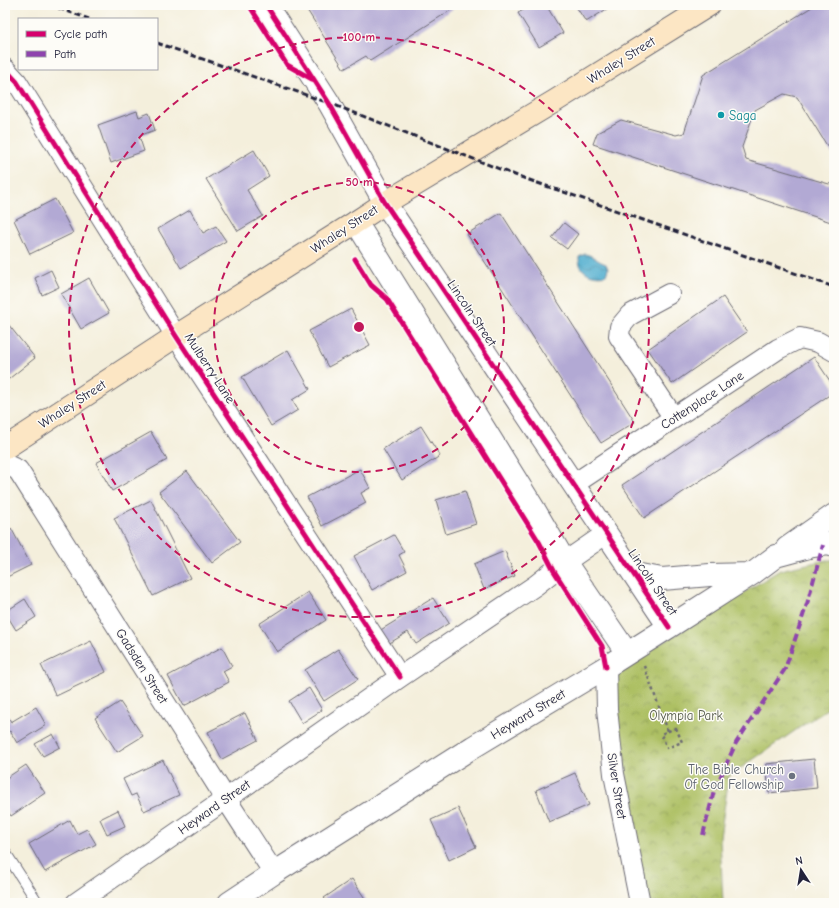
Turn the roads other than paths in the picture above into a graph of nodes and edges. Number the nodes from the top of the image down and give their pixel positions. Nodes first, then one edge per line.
1 (266, 5) edge
2 (709, 5) edge
3 (5, 69) edge
4 (385, 203) junction
5 (356, 222) junction
6 (669, 294) dead end
7 (176, 336) junction
8 (834, 351) edge
9 (674, 418) junction
10 (5, 448) edge
11 (5, 464) edge
12 (574, 484) junction
13 (834, 515) edge
14 (607, 533) junction
15 (834, 546) edge
16 (776, 556) junction
17 (565, 562) junction
18 (635, 574) junction
19 (752, 574) junction
20 (669, 627) junction
21 (627, 653) junction
22 (606, 667) junction
23 (400, 677) junction
24 (226, 799) junction
25 (5, 852) edge
26 (274, 873) junction
27 (38, 903) edge
28 (76, 903) edge
29 (229, 903) edge
30 (640, 903) edge

1 - 4 street, Lincoln Street
2 - 4 main road, Whaley Street
3 - 7 street, Mulberry Lane
4 - 5 main road, Whaley Street
4 - 12 street, Lincoln Street
5 - 7 main road, Whaley Street
5 - 17 street
6 - 9 street
7 - 10 main road, Whaley Street
7 - 23 street, Mulberry Lane
8 - 9 street, Cottenplace Lane
9 - 12 street, Cottenplace Lane
11 - 24 street, Gadsden Street
12 - 14 street, Lincoln Street
13 - 16 street
14 - 17 street, Heyward Street
14 - 18 street, Lincoln Street
15 - 16 street, Heyward Street
16 - 19 street, Heyward Street
17 - 21 street
17 - 23 street, Heyward Street
18 - 19 street
18 - 20 street, Lincoln Street
19 - 20 street, Heyward Street
20 - 21 street, Heyward Street
21 - 22 street, Heyward Street
22 - 26 street, Heyward Street
22 - 30 street, Silver Street
23 - 24 street, Heyward Street
24 - 26 street, Gadsden Street
24 - 28 street, Heyward Street
25 - 27 lane
26 - 29 street, Heyward Street

